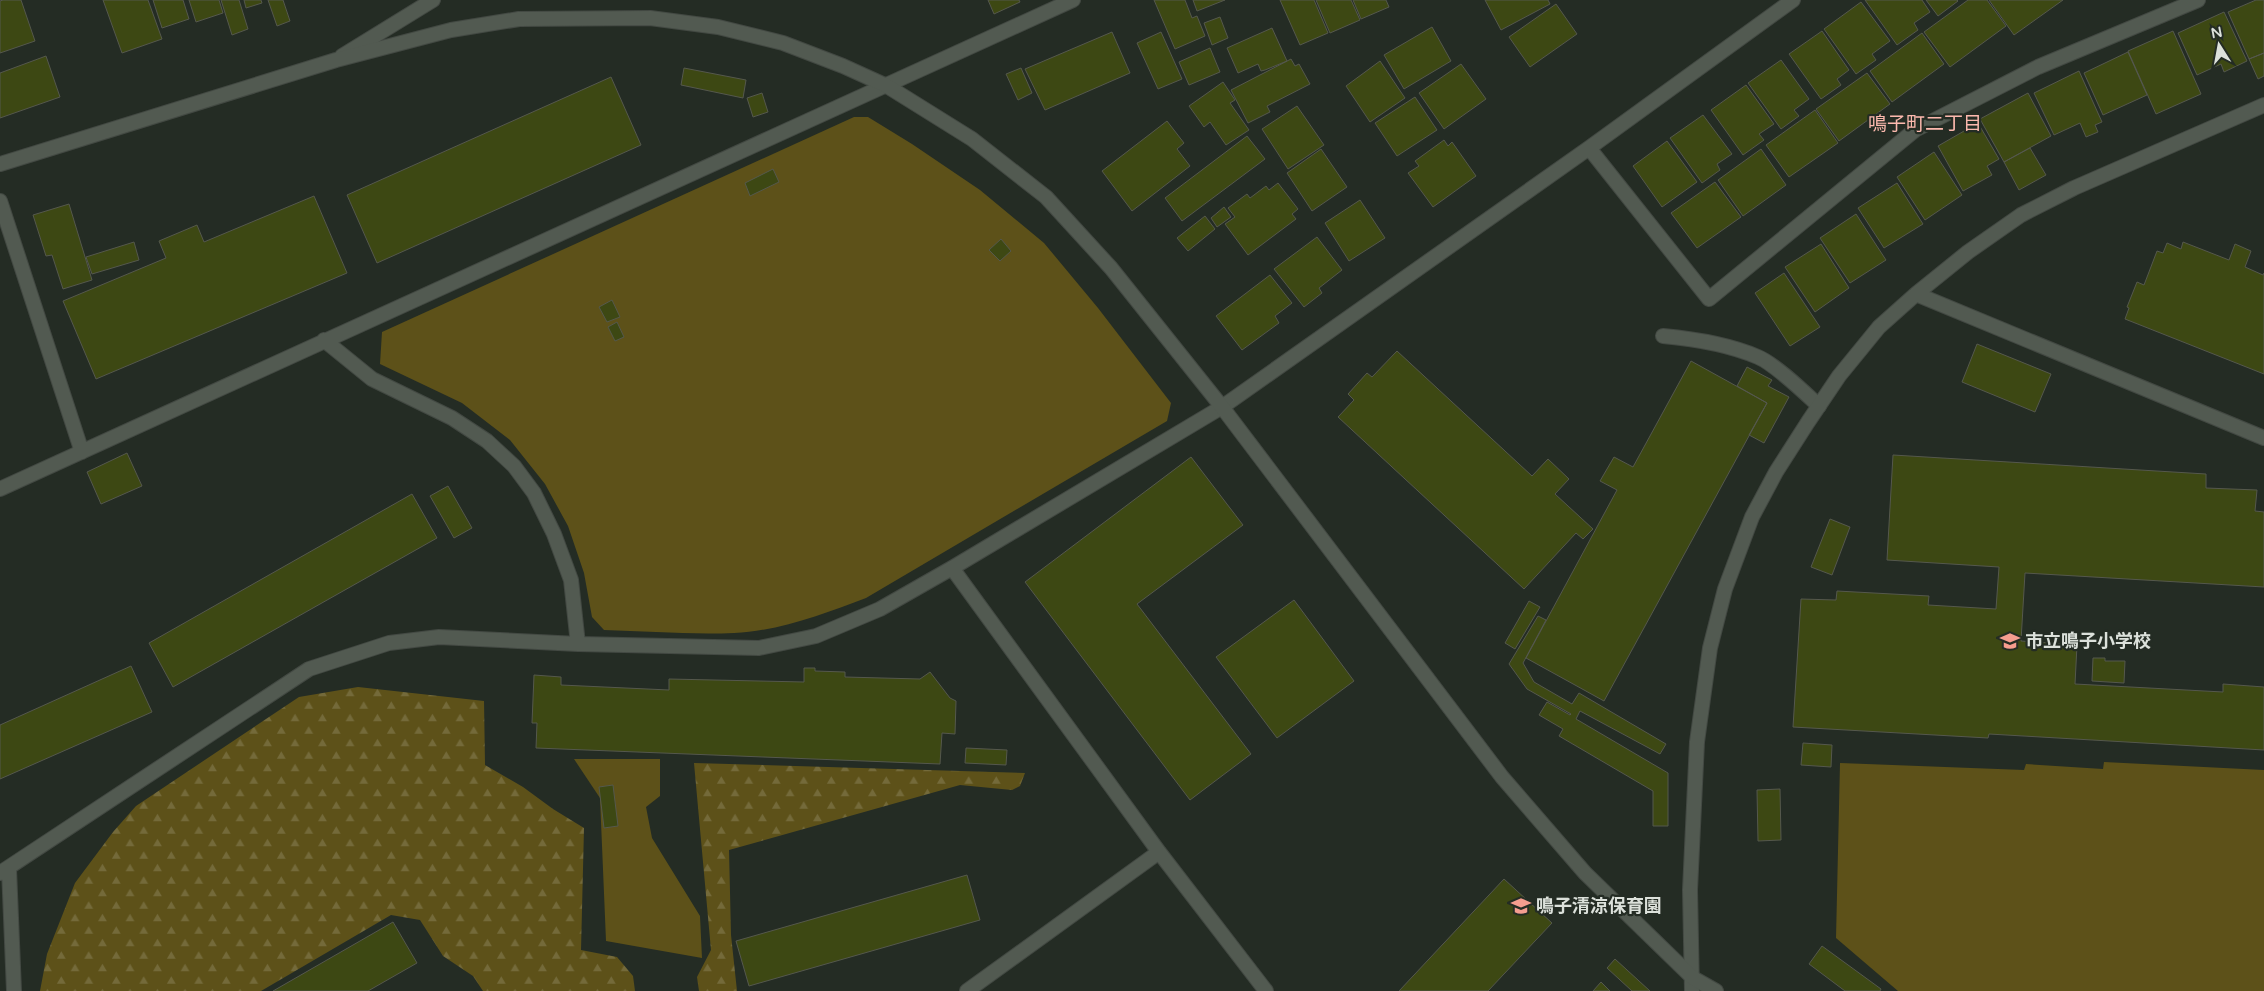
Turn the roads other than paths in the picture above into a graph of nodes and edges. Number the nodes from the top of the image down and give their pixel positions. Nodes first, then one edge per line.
1 (433, 0) edge
2 (1073, 0) edge
3 (1793, 0) edge
4 (2198, 0) edge
5 (336, 60) junction
6 (887, 86) junction
7 (2264, 104) edge
8 (1589, 148) junction
9 (0, 164) edge
10 (0, 201) edge
11 (1916, 294) junction
12 (1663, 336) dead end
13 (324, 340) junction
14 (1818, 406) junction
15 (1222, 407) junction
16 (2264, 438) edge
17 (82, 452) junction
18 (0, 489) edge
19 (952, 568) junction
20 (578, 644) junction
21 (1159, 852) junction
22 (5, 871) edge
23 (1693, 985) edge
24 (14, 991) edge
25 (967, 991) edge
26 (1266, 991) edge
27 (1716, 991) edge

1 - 5 street
2 - 6 street
3 - 8 street
4 - 8 street
5 - 6 street
5 - 9 street
6 - 13 street
6 - 15 street
7 - 11 street
8 - 15 street
10 - 17 street
11 - 14 street
11 - 16 street
12 - 14 street
13 - 17 street
13 - 20 street
14 - 23 street
15 - 19 street
15 - 23 street
17 - 18 street
19 - 20 street
19 - 21 street
20 - 22 street
21 - 25 street
21 - 26 street
22 - 24 street
23 - 27 street

